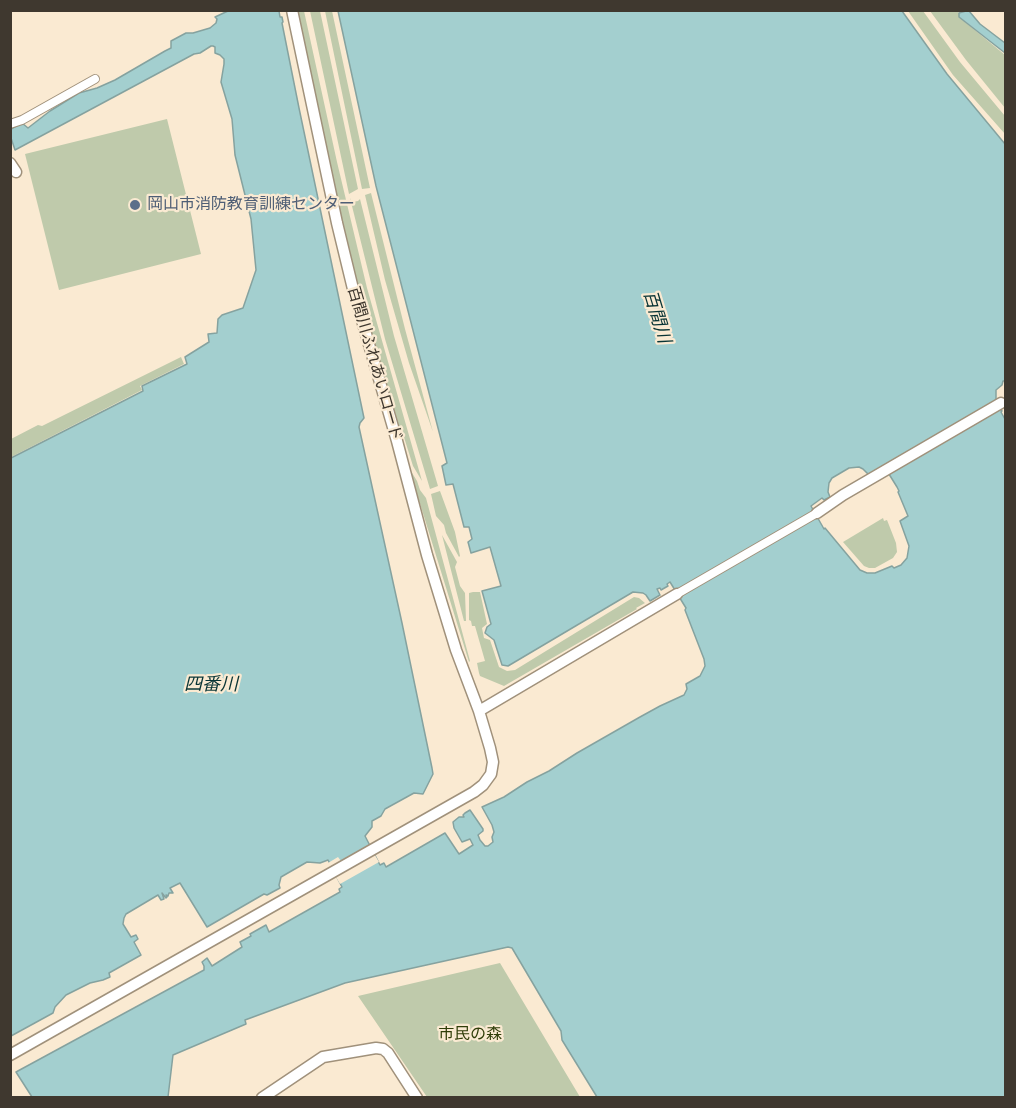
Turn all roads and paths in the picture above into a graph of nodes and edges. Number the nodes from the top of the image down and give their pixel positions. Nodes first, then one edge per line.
1 (292, 10) edge
2 (95, 79) dead end
3 (12, 121) edge
4 (1003, 402) edge
5 (817, 513) joint
6 (677, 594) joint
7 (479, 711) junction
8 (10, 1055) edge
9 (262, 1098) edge
10 (417, 1098) edge

1 - 7 street, 百間川ふれあいロード
2 - 3 street
4 - 5 street
5 - 6 street
6 - 7 street
7 - 8 street, 百間川ふれあいロード
9 - 10 street

